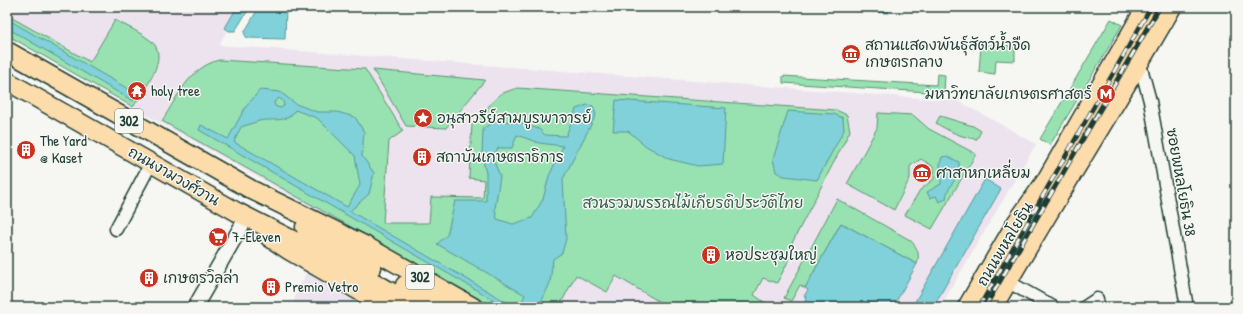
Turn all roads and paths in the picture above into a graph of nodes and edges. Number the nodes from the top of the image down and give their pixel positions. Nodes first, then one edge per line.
1 (1146, 7) edge
2 (1172, 7) edge
3 (7, 51) edge
4 (1140, 64) junction
5 (7, 81) edge
6 (151, 163) junction
7 (1045, 182) junction
8 (252, 190) junction
9 (1063, 191) junction
10 (241, 216) junction
11 (116, 229) dead end
12 (1014, 285) junction
13 (1097, 299) dead end
14 (367, 302) edge
15 (195, 307) edge
16 (387, 307) edge
17 (418, 307) edge
18 (443, 307) edge
19 (473, 307) edge
20 (967, 307) edge
21 (978, 307) edge
22 (993, 307) edge
23 (1001, 307) edge
24 (1053, 307) edge
25 (1085, 307) edge
26 (1187, 307) edge

1 - 7 main road, ถนนพหลโยธิน
2 - 4 main road, ถนนพหลโยธิน
3 - 8 main road, ถนนงามวงศ์วาน / 302
4 - 9 main road, ถนนพหลโยธิน
4 - 26 street, ซอยพหลโยธิน 38
5 - 6 main road, ถนนงามวงศ์วาน / 302
6 - 10 main road, ถนนงามวงศ์วาน / 302
6 - 11 street
7 - 20 main road, ถนนพหลโยธิน
7 - 21 main road, ถนนพหลโยธิน
8 - 18 main road, ถนนงามวงศ์วาน / 302
8 - 19 main road, ถนนงามวงศ์วาน / 302
9 - 12 main road, ถนนพหลโยธิน
9 - 22 main road, ถนนพหลโยธิน
10 - 14 main road, ถนนงามวงศ์วาน / 302
10 - 15 street
10 - 17 main road, ถนนงามวงศ์วาน / 302
12 - 23 main road, ถนนพหลโยธิน
12 - 24 street
13 - 25 street
14 - 16 main road, ถนนงามวงศ์วาน / 302

